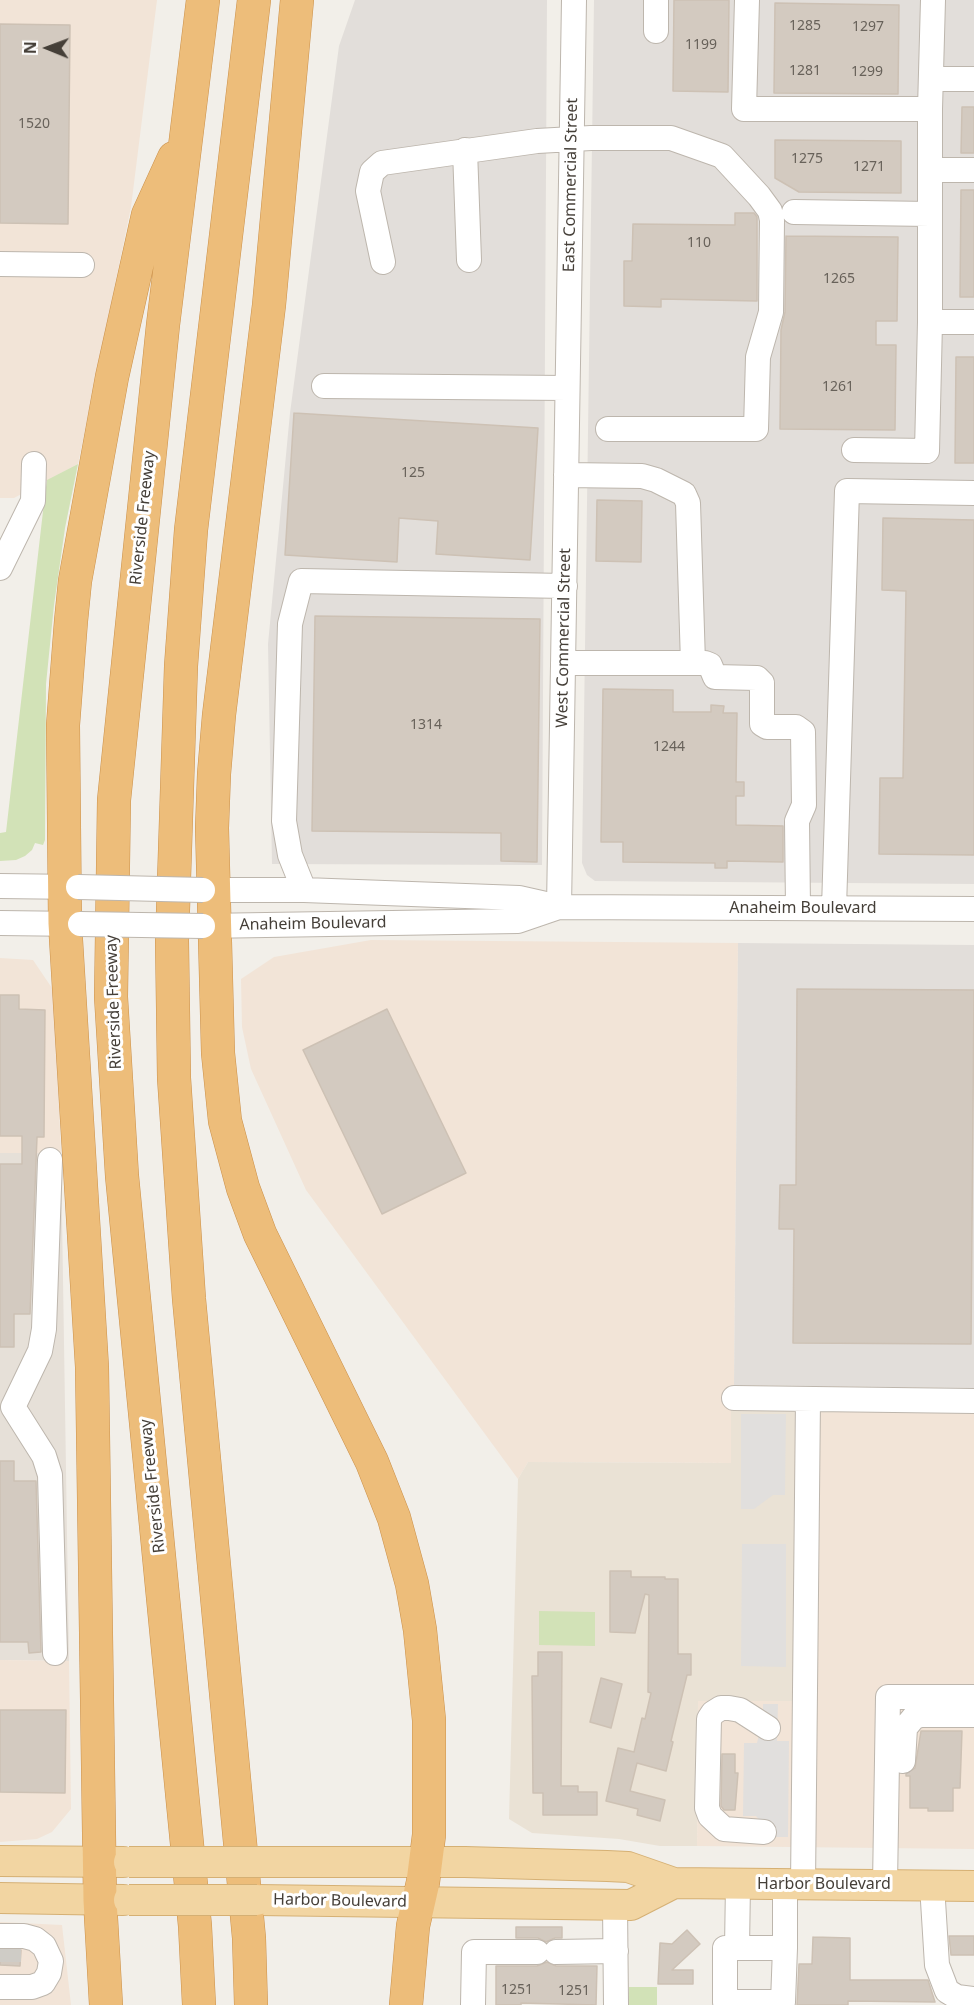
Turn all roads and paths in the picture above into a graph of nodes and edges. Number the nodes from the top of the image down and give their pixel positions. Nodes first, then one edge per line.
1 (203, 0) edge
2 (254, 0) edge
3 (297, 0) edge
4 (574, 0) edge
5 (656, 0) edge
6 (747, 0) edge
7 (933, 0) edge
8 (656, 30) dead end
9 (931, 79) junction
10 (974, 79) edge
11 (930, 108) junction
12 (187, 130) junction
13 (572, 139) junction
14 (465, 150) junction
15 (930, 170) junction
16 (974, 170) edge
17 (794, 212) dead end
18 (930, 214) junction
19 (469, 260) dead end
20 (383, 262) dead end
21 (0, 264) edge
22 (82, 265) dead end
23 (930, 322) junction
24 (974, 322) edge
25 (567, 379) junction
26 (324, 386) dead end
27 (608, 429) dead end
28 (854, 450) dead end
29 (34, 464) dead end
30 (566, 475) junction
31 (974, 493) edge
32 (6, 543) edge
33 (0, 568) edge
34 (565, 586) junction
35 (563, 663) junction
36 (693, 663) junction
37 (0, 886) edge
38 (71, 887) junction
39 (208, 890) junction
40 (304, 890) junction
41 (559, 907) junction
42 (798, 908) junction
43 (834, 908) junction
44 (974, 909) edge
45 (0, 923) edge
46 (73, 924) junction
47 (208, 926) junction
48 (50, 1160) dead end
49 (734, 1398) dead end
50 (808, 1399) junction
51 (974, 1401) edge
52 (7, 1407) edge
53 (55, 1653) dead end
54 (974, 1698) edge
55 (974, 1715) edge
56 (768, 1728) dead end
57 (887, 1789) junction
58 (764, 1832) dead end
59 (0, 1861) edge
60 (425, 1861) junction
61 (114, 1862) junction
62 (674, 1883) junction
63 (738, 1884) junction
64 (794, 1884) junction
65 (885, 1885) junction
66 (932, 1885) junction
67 (974, 1886) edge
68 (0, 1899) edge
69 (114, 1900) junction
70 (418, 1903) junction
71 (615, 1905) junction
72 (0, 1936) tunnel mouth
73 (737, 1948) junction
74 (785, 1948) junction
75 (21, 1950) tunnel mouth
76 (616, 1951) junction
77 (50, 1967) junction
78 (0, 1987) edge
79 (974, 1999) edge
80 (106, 2005) edge
81 (199, 2005) edge
82 (251, 2005) edge
83 (406, 2005) edge
84 (473, 2005) edge
85 (616, 2005) edge

1 - 12 highway, Riverside Freeway
2 - 82 highway
3 - 39 highway
4 - 13 street, East Commercial Street
5 - 8 street
6 - 11 street
7 - 9 street
9 - 10 street
9 - 11 street
11 - 15 street
12 - 38 highway
12 - 81 highway, Riverside Freeway
13 - 14 street
13 - 25 street, East Commercial Street
13 - 27 street
14 - 19 street
14 - 20 street
15 - 16 street
15 - 18 street
17 - 18 street
18 - 23 street
21 - 22 street
23 - 24 street
23 - 28 street
25 - 26 street
25 - 30 street, West Commercial Street
29 - 32 street
30 - 34 street, West Commercial Street
30 - 36 street
31 - 43 street
32 - 33 street
34 - 35 street, West Commercial Street
34 - 40 street
35 - 36 street
35 - 41 street, West Commercial Street
36 - 42 street
37 - 38 street, Anaheim Boulevard
38 - 39 street, Anaheim Boulevard, bridge
38 - 46 highway
39 - 40 street, Anaheim Boulevard
39 - 47 highway
40 - 41 street, Anaheim Boulevard
41 - 42 street, Anaheim Boulevard
41 - 47 street, Anaheim Boulevard
42 - 43 street, Anaheim Boulevard
43 - 44 street, Anaheim Boulevard
45 - 46 street, Anaheim Boulevard
46 - 47 street, Anaheim Boulevard, bridge
46 - 61 highway
47 - 60 highway
48 - 52 street
49 - 50 street
50 - 51 street
50 - 64 street
52 - 53 street
54 - 57 street
55 - 57 street
56 - 58 street
57 - 65 street
59 - 61 main road, Harbor Boulevard
60 - 61 main road, Harbor Boulevard, bridge
60 - 62 main road, Harbor Boulevard
60 - 70 highway
61 - 69 highway
62 - 63 main road, Harbor Boulevard
62 - 71 main road, Harbor Boulevard
63 - 64 main road, Harbor Boulevard
63 - 73 street
64 - 65 main road, Harbor Boulevard
64 - 74 street
65 - 66 main road, Harbor Boulevard
66 - 67 main road, Harbor Boulevard
66 - 79 street
68 - 69 main road, Harbor Boulevard
69 - 70 main road, Harbor Boulevard, bridge
69 - 80 highway
70 - 71 main road, Harbor Boulevard
70 - 83 highway
71 - 76 street
72 - 77 street
73 - 74 street
73 - 74 street
75 - 77 street
76 - 84 street
76 - 85 street
77 - 78 street

